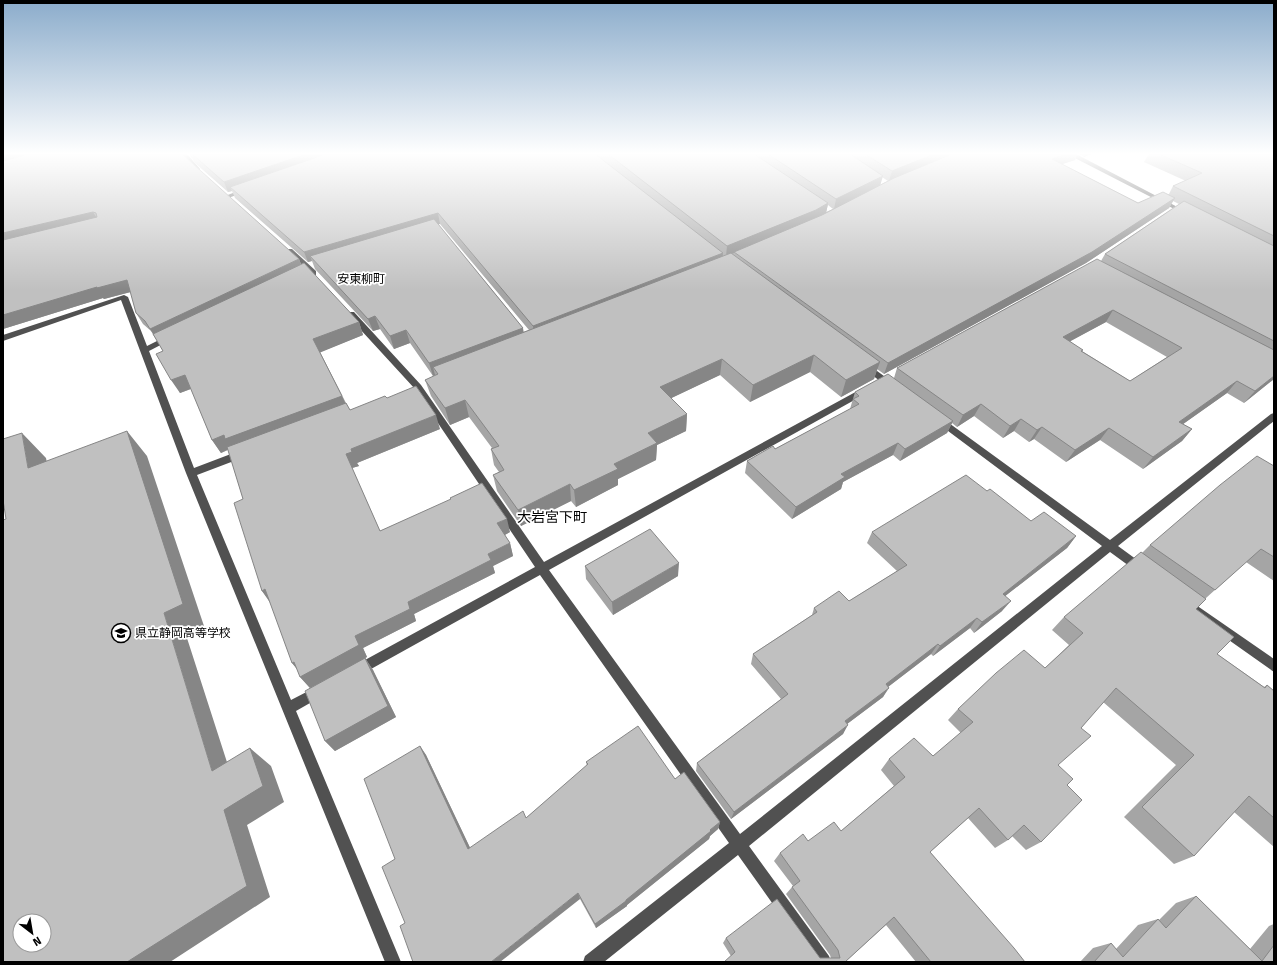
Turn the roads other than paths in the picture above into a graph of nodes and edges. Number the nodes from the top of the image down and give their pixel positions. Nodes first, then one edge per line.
1 (231, 199) edge
2 (1158, 199) edge
3 (239, 206) edge
4 (1176, 208) junction
5 (1164, 216) edge
6 (1196, 217) edge
7 (278, 241) edge
8 (322, 283) edge
9 (343, 306) edge
10 (180, 334) edge
11 (3, 338) edge
12 (145, 350) junction
13 (860, 362) edge
14 (881, 382) junction
15 (897, 389) edge
16 (929, 413) edge
17 (1274, 416) edge
18 (250, 451) edge
19 (191, 473) junction
20 (1109, 546) junction
21 (542, 569) junction
22 (1147, 574) edge
23 (1192, 606) edge
24 (1274, 666) edge
25 (350, 674) edge
26 (330, 686) edge
27 (288, 708) junction
28 (740, 846) junction
29 (393, 962) edge
30 (591, 962) edge
31 (823, 962) edge

1 - 3 street
2 - 4 street
4 - 5 street
4 - 6 street
7 - 8 street
9 - 21 street
10 - 12 street
11 - 12 street
12 - 19 street
13 - 14 street
14 - 15 street
14 - 21 street
16 - 20 street
17 - 20 street
18 - 19 street
19 - 27 street
20 - 22 street
20 - 28 street
21 - 25 street
21 - 28 street
23 - 24 street
26 - 27 street
27 - 29 street
28 - 30 street
28 - 31 street

